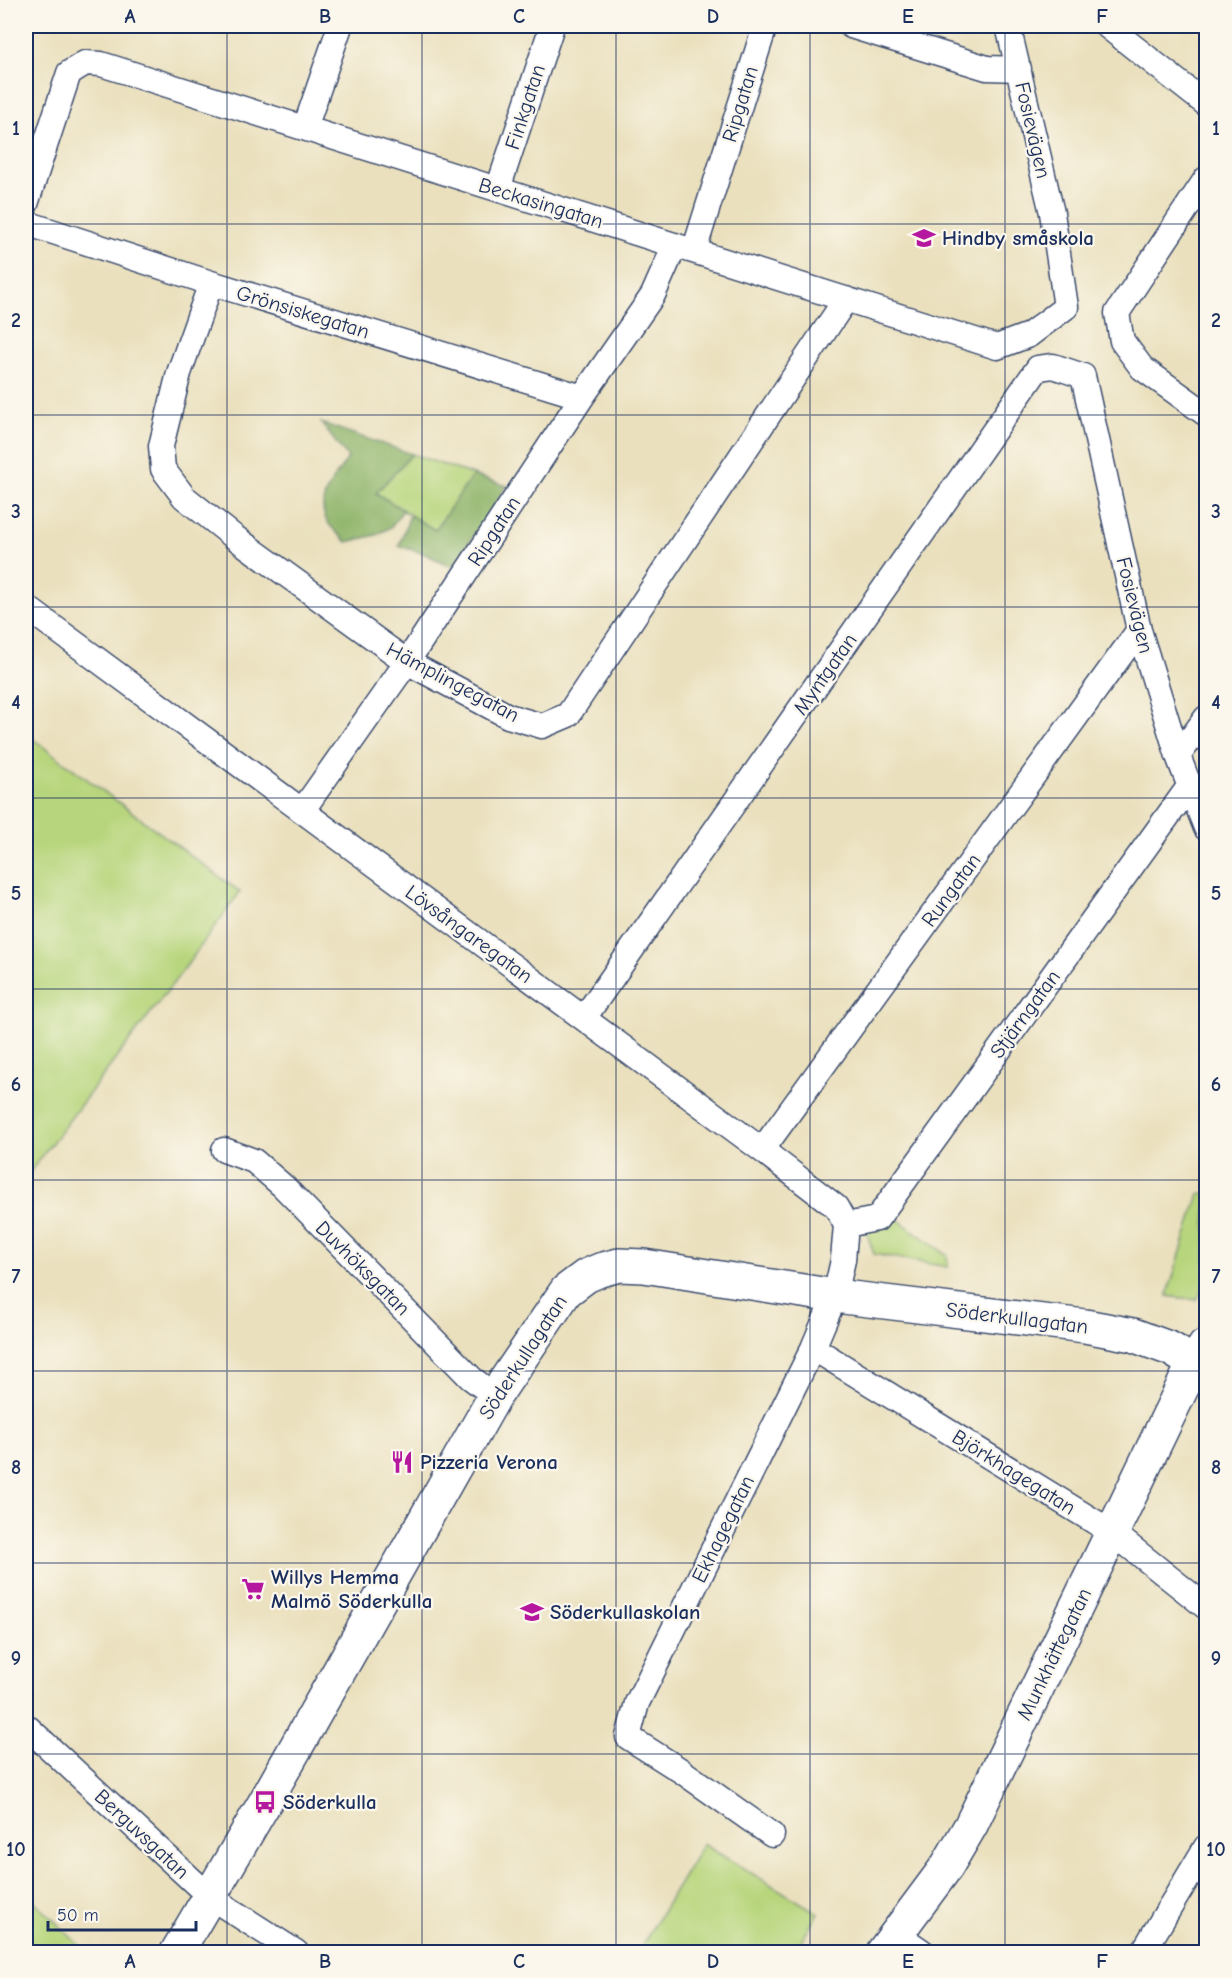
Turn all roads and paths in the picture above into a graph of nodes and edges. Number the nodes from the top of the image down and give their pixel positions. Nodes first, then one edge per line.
1 (340, 26) edge
2 (552, 26) edge
3 (765, 26) edge
4 (851, 26) edge
5 (1008, 26) edge
6 (1107, 26) edge
7 (1019, 69) junction
8 (1206, 104) edge
9 (305, 128) junction
10 (498, 189) junction
11 (1203, 190) edge
12 (26, 204) edge
13 (26, 223) edge
14 (685, 248) junction
15 (211, 283) junction
16 (846, 298) junction
17 (997, 346) joint
18 (1083, 376) joint
19 (582, 398) junction
20 (1206, 414) edge
21 (26, 607) edge
22 (1139, 630) junction
23 (407, 662) junction
24 (1206, 718) edge
25 (1178, 756) junction
26 (1191, 784) junction
27 (302, 810) junction
28 (1206, 828) edge
29 (584, 1018) junction
30 (224, 1150) dead end
31 (762, 1150) junction
32 (846, 1225) junction
33 (835, 1296) junction
34 (813, 1348) junction
35 (1202, 1360) edge
36 (495, 1396) junction
37 (1113, 1533) junction
38 (1206, 1607) edge
39 (26, 1726) edge
40 (772, 1835) dead end
41 (1206, 1847) edge
42 (210, 1897) junction
43 (890, 1943) edge
44 (177, 1953) edge
45 (296, 1953) edge
46 (924, 1953) edge
47 (1143, 1953) edge

1 - 9 street
2 - 10 street, Finkgatan
3 - 14 street, Ripgatan
4 - 7 street
5 - 7 street, Fosievägen
6 - 8 street
7 - 17 street, Fosievägen
9 - 10 street, Beckasingatan
9 - 12 street, Beckasingatan
10 - 14 street, Beckasingatan
11 - 20 street
13 - 15 street, Grönsiskegatan
14 - 16 street, Beckasingatan
14 - 19 street, Ripgatan
15 - 19 street, Grönsiskegatan
15 - 23 street, Hämplingegatan
16 - 17 street, Beckasingatan
16 - 23 street, Hämplingegatan
18 - 22 street, Fosievägen
18 - 29 street, Myntgatan
19 - 23 street, Ripgatan
21 - 27 street, Lövsångaregatan
22 - 25 street, Fosievägen
22 - 31 street, Rungatan
23 - 27 street, Ripgatan
24 - 25 street
25 - 26 street, Fosievägen
26 - 28 street, Fosievägen
26 - 32 street, Stjärngatan
27 - 29 street, Lövsångaregatan
29 - 31 street, Lövsångaregatan
30 - 36 street, Duvhöksgatan
31 - 32 street, Lövsångaregatan
32 - 33 street
33 - 34 street, Ekhagegatan
33 - 35 street, Söderkullagatan
33 - 36 street, Söderkullagatan
34 - 37 street, Björkhagegatan
34 - 40 street, Ekhagegatan
35 - 37 street, Munkhättegatan
36 - 42 street, Söderkullagatan
37 - 38 street, Björkhagegatan
37 - 43 street, Munkhättegatan
39 - 42 street, Berguvsgatan
41 - 47 street
42 - 44 street, Söderkullagatan
42 - 45 street, Berguvsgatan
43 - 46 street

